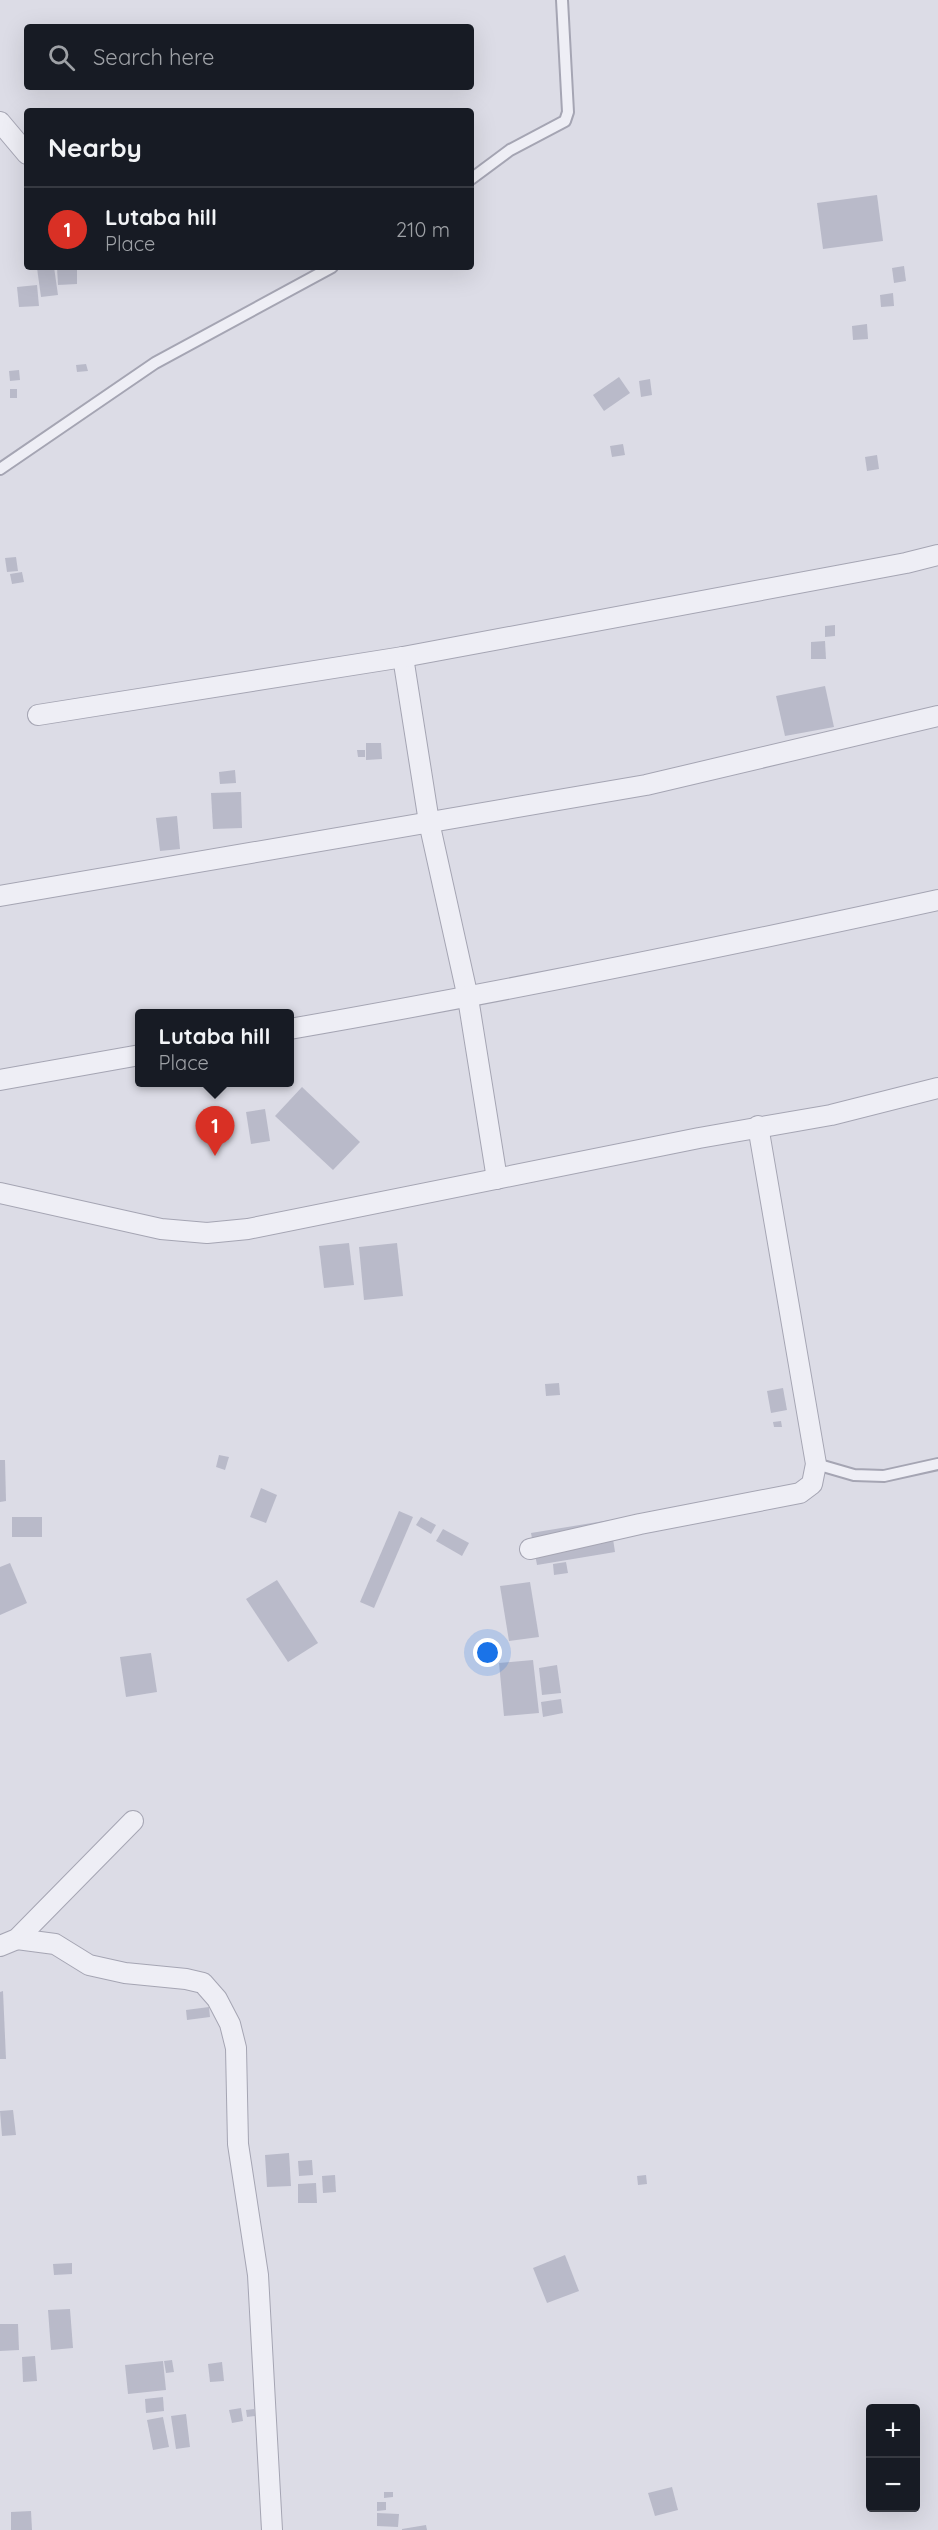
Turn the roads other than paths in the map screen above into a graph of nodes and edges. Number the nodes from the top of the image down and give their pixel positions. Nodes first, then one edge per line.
1 (562, 0) edge
2 (0, 122) edge
3 (24, 150) edge
4 (474, 177) edge
5 (326, 270) edge
6 (0, 469) edge
7 (938, 555) edge
8 (403, 657) junction
9 (38, 715) dead end
10 (938, 716) edge
11 (429, 822) junction
12 (0, 896) edge
13 (938, 900) edge
14 (468, 998) junction
15 (294, 1028) edge
16 (135, 1056) edge
17 (0, 1080) edge
18 (938, 1088) edge
19 (758, 1126) junction
20 (497, 1179) junction
21 (0, 1193) edge
22 (816, 1464) junction
23 (938, 1464) edge
24 (530, 1549) dead end
25 (133, 1821) dead end
26 (9, 1943) edge
27 (272, 2530) edge

1 - 4 lane
2 - 3 street
5 - 6 lane
7 - 8 street
8 - 9 street
8 - 11 street
10 - 11 street
11 - 12 street
11 - 14 street
13 - 14 street
14 - 15 street
14 - 20 street
16 - 17 street
18 - 19 street
19 - 20 street
19 - 22 street
20 - 21 street
22 - 23 lane
22 - 24 street
25 - 26 street
26 - 27 street

